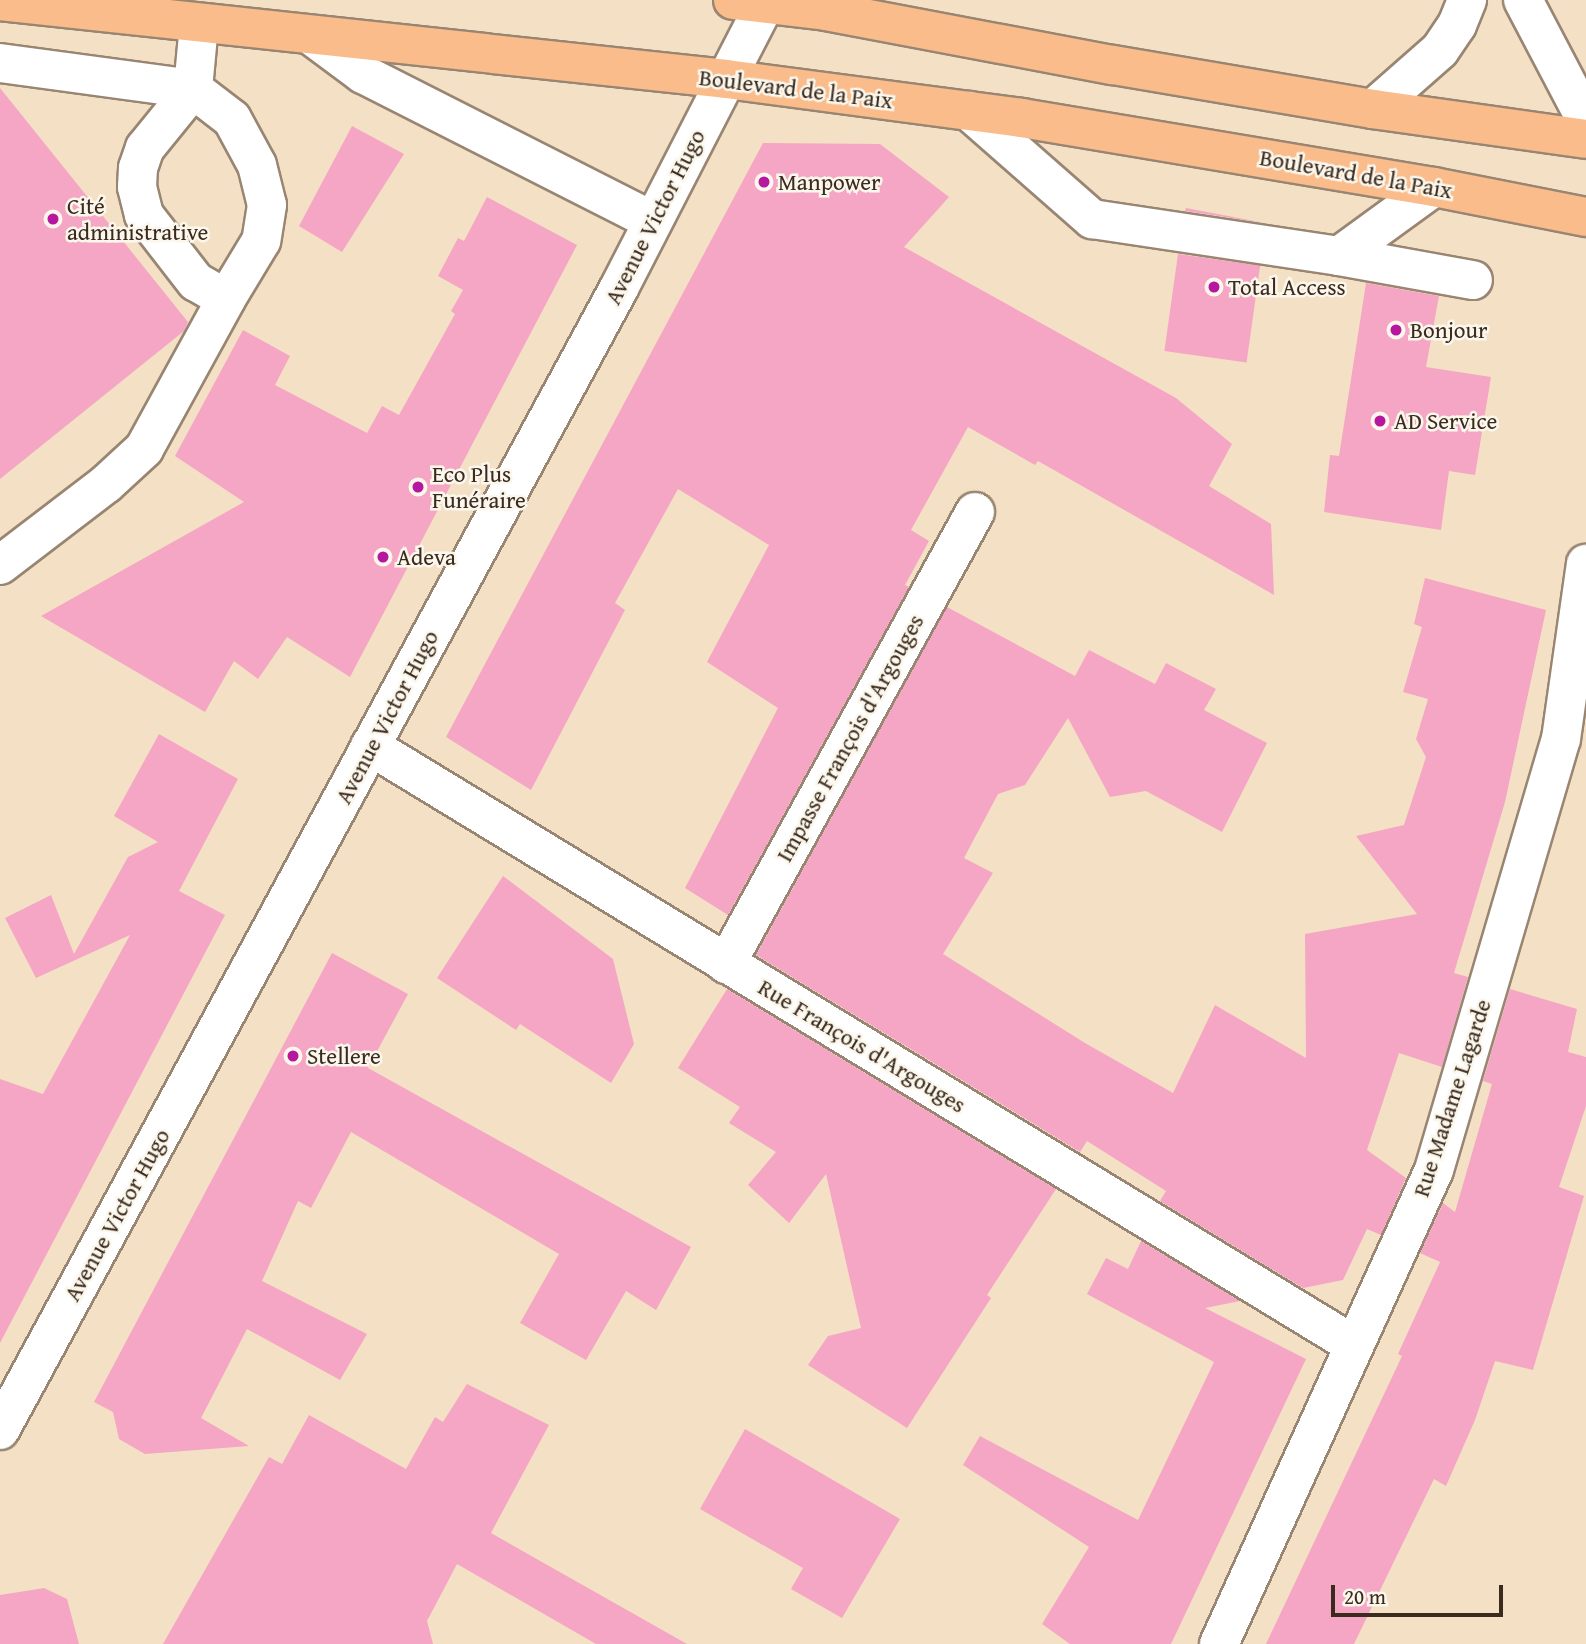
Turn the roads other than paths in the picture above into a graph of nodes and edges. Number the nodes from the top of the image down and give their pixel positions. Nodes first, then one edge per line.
1 (1467, 0) edge
2 (1523, 0) edge
3 (0, 1) edge
4 (755, 1) edge
5 (200, 24) junction
6 (312, 36) junction
7 (0, 63) edge
8 (726, 79) junction
9 (193, 89) junction
10 (1373, 109) junction
11 (969, 111) junction
12 (1586, 120) edge
13 (1586, 139) edge
14 (1434, 187) junction
15 (1586, 217) edge
16 (653, 221) junction
17 (1339, 256) junction
18 (1473, 281) dead end
19 (226, 299) junction
20 (975, 512) dead end
21 (1586, 564) edge
22 (0, 565) edge
23 (370, 746) junction
24 (1574, 751) edge
25 (726, 964) junction
26 (1354, 1345) junction
27 (0, 1430) edge
28 (1219, 1644) edge

1 - 10 street
2 - 12 street
3 - 5 main road, Boulevard de la Paix
4 - 8 street, Avenue Victor Hugo
4 - 10 main road
5 - 6 main road, Boulevard de la Paix
5 - 9 street
6 - 8 main road, Boulevard de la Paix
6 - 16 street
7 - 9 street
8 - 11 main road, Boulevard de la Paix
8 - 16 street, Avenue Victor Hugo
9 - 19 street
9 - 19 street
10 - 13 main road
11 - 14 main road, Boulevard de la Paix
11 - 17 street
14 - 15 main road, Boulevard de la Paix
14 - 17 street
16 - 23 street, Avenue Victor Hugo
17 - 18 street
19 - 22 street
20 - 25 street, Impasse François d'Argouges
21 - 24 street, Rue Madame Lagarde
23 - 25 street, Rue François d'Argouges
23 - 27 street, Avenue Victor Hugo
24 - 26 street, Rue Madame Lagarde
25 - 26 street, Rue François d'Argouges
26 - 28 street, Rue Madame Lagarde

